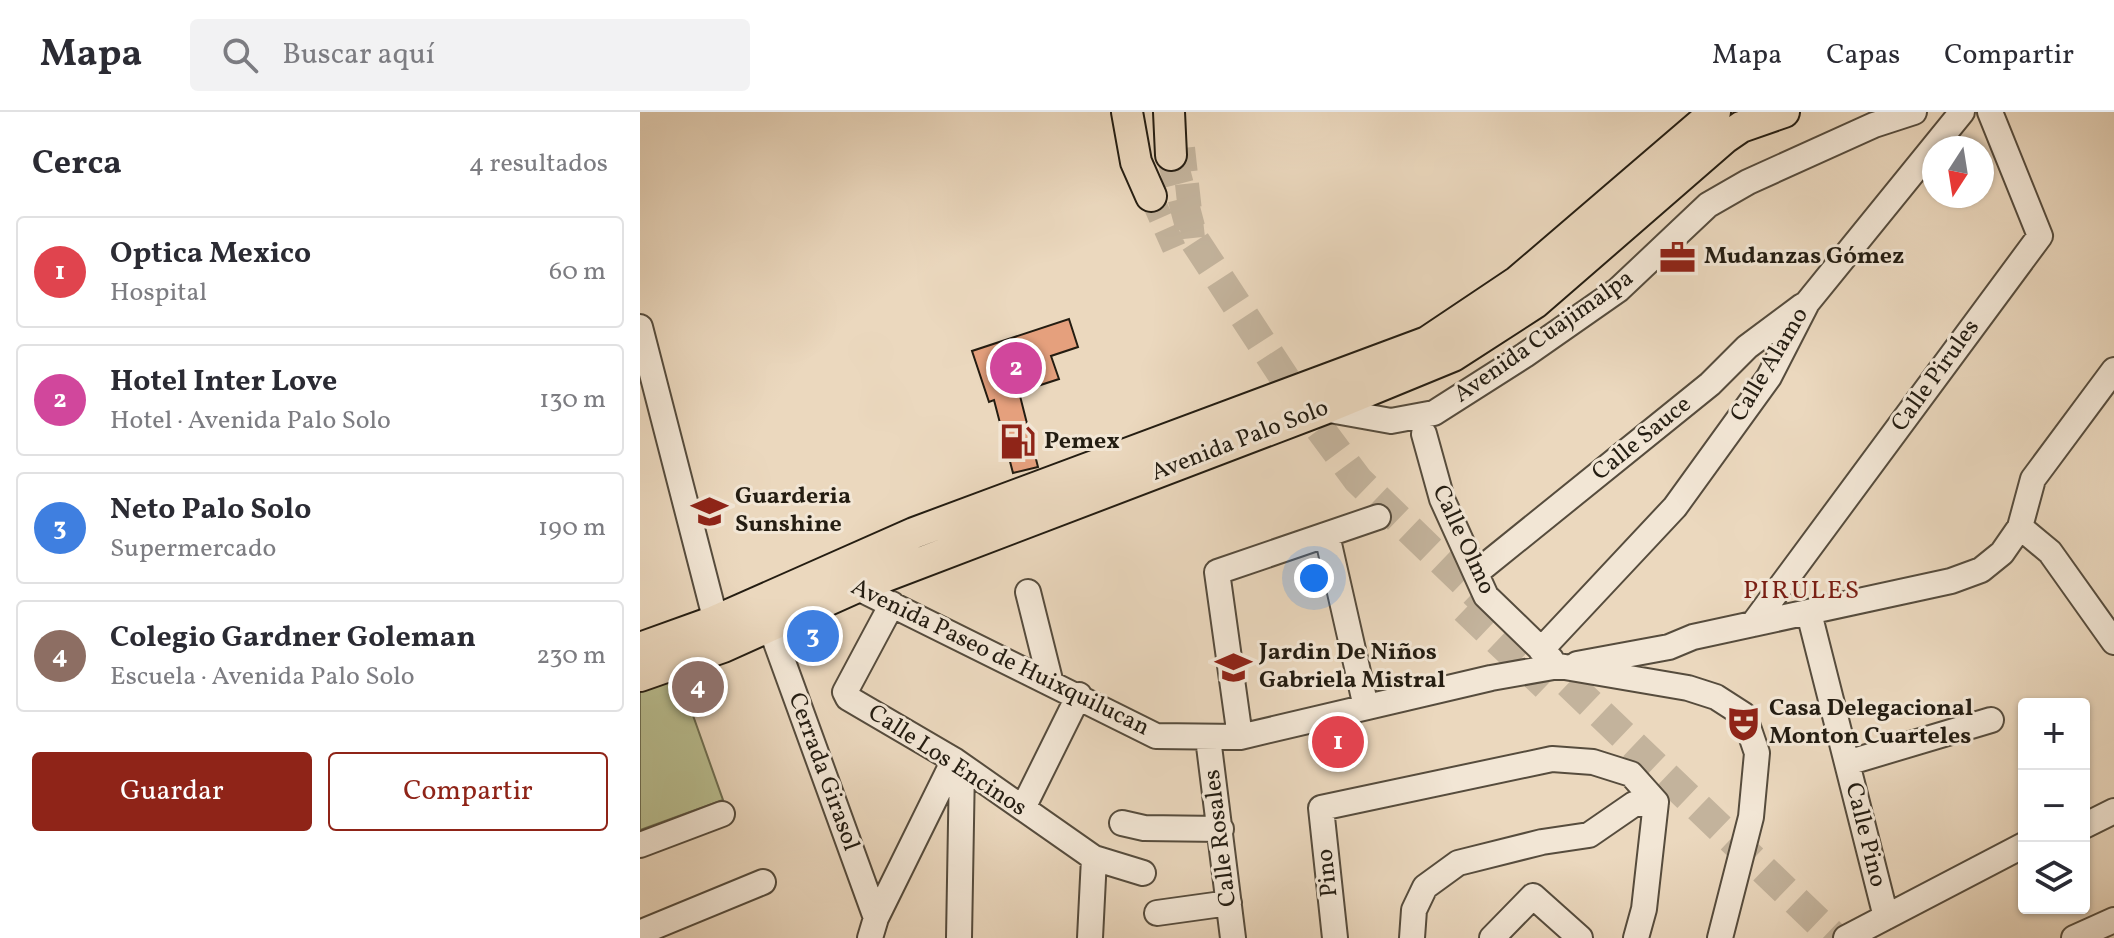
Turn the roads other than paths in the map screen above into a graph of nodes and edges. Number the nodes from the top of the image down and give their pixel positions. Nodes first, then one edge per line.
1 (1127, 112) edge
2 (1144, 112) edge
3 (1169, 112) edge
4 (1185, 112) edge
5 (1715, 112) edge
6 (1784, 112) edge
7 (1914, 112) edge
8 (1962, 112) edge
9 (1990, 112) edge
10 (1167, 155) junction
11 (1586, 241) junction
12 (1807, 303) junction
13 (640, 327) edge
14 (644, 364) edge
15 (2114, 370) edge
16 (1324, 409) junction
17 (1424, 434) dead end
18 (1132, 468) junction
19 (1378, 517) dead end
20 (2020, 527) junction
21 (1327, 535) junction
22 (828, 573) junction
23 (1476, 573) junction
24 (857, 587) junction
25 (1028, 592) dead end
26 (892, 604) junction
27 (1809, 613) junction
28 (1753, 624) junction
29 (770, 626) junction
30 (719, 634) junction
31 (2113, 636) edge
32 (640, 648) edge
33 (1550, 658) junction
34 (640, 676) edge
35 (1050, 680) junction
36 (1079, 695) junction
37 (1366, 707) junction
38 (1991, 720) dead end
39 (1240, 737) junction
40 (1208, 738) junction
41 (958, 763) junction
42 (1847, 763) junction
43 (1656, 802) junction
44 (1023, 808) junction
45 (2114, 811) edge
46 (722, 814) dead end
47 (1122, 823) dead end
48 (2090, 823) edge
49 (1221, 829) junction
50 (640, 845) edge
51 (2018, 848) edge
52 (1094, 858) junction
53 (1143, 873) dead end
54 (763, 882) dead end
55 (1229, 903) junction
56 (1157, 913) dead end
57 (1886, 917) junction
58 (2114, 920) edge
59 (873, 928) edge
60 (644, 930) edge
61 (1416, 933) edge
62 (959, 938) edge
63 (1090, 938) edge
64 (1233, 938) edge
65 (1335, 938) edge
66 (1492, 938) edge
67 (1580, 938) edge
68 (1636, 938) edge
69 (1720, 938) edge
70 (1846, 938) edge
71 (2074, 938) edge

1 - 10 main road
2 - 10 main road
3 - 10 main road
4 - 10 main road
5 - 11 main road, Avenida Palo Solo
6 - 11 main road, Avenida Palo Solo
7 - 16 street, Avenida Cuajimalpa
8 - 12 street, Calle Alamo
9 - 28 street, Calle Pirules
11 - 16 main road, Avenida Palo Solo
11 - 18 main road, Avenida Palo Solo
12 - 23 street, Calle Sauce
12 - 33 street, Calle Alamo
13 - 14 street
14 - 30 street
15 - 20 street
16 - 18 main road, Avenida Palo Solo
17 - 23 street, Calle Olmo
18 - 22 main road, Avenida Palo Solo
18 - 24 main road, Avenida Palo Solo
19 - 21 street
20 - 27 street
20 - 31 street
21 - 37 street
21 - 39 street
22 - 24 street, Avenida Paseo de Huixquilucan
22 - 30 main road, Avenida Palo Solo
23 - 33 street, Calle Olmo
24 - 26 street, Avenida Paseo de Huixquilucan
24 - 29 main road, Avenida Palo Solo
25 - 35 street
26 - 35 street, Avenida Paseo de Huixquilucan
26 - 41 street, Calle Los Encinos
27 - 28 street
27 - 42 street, Calle Pino
28 - 33 street
29 - 30 main road, Avenida Palo Solo
29 - 59 street, Cerrada Girasol
30 - 32 main road, Avenida Palo Solo
30 - 34 main road, Avenida Palo Solo
33 - 37 street, Avenida Paseo de Huixquilucan
33 - 69 street, Avenida Paseo de Huixquilucan
35 - 36 street, Avenida Paseo de Huixquilucan
36 - 40 street, Avenida Paseo de Huixquilucan
36 - 44 street
37 - 39 street, Avenida Paseo de Huixquilucan
38 - 42 street
39 - 40 street, Avenida Paseo de Huixquilucan
40 - 49 street, Calle Rosales
41 - 44 street, Calle Los Encinos
41 - 59 street
41 - 62 street
42 - 57 street, Calle Pino
43 - 61 street
43 - 65 street, Pino
43 - 68 street
44 - 52 street, Calle Los Encinos
45 - 48 street
46 - 50 street
47 - 49 street
49 - 55 street, Calle Rosales
51 - 57 street
52 - 53 street, Calle Los Encinos
52 - 63 street
54 - 60 street
55 - 56 street
55 - 64 street, Calle Rosales
57 - 70 street
58 - 71 street
66 - 67 street

